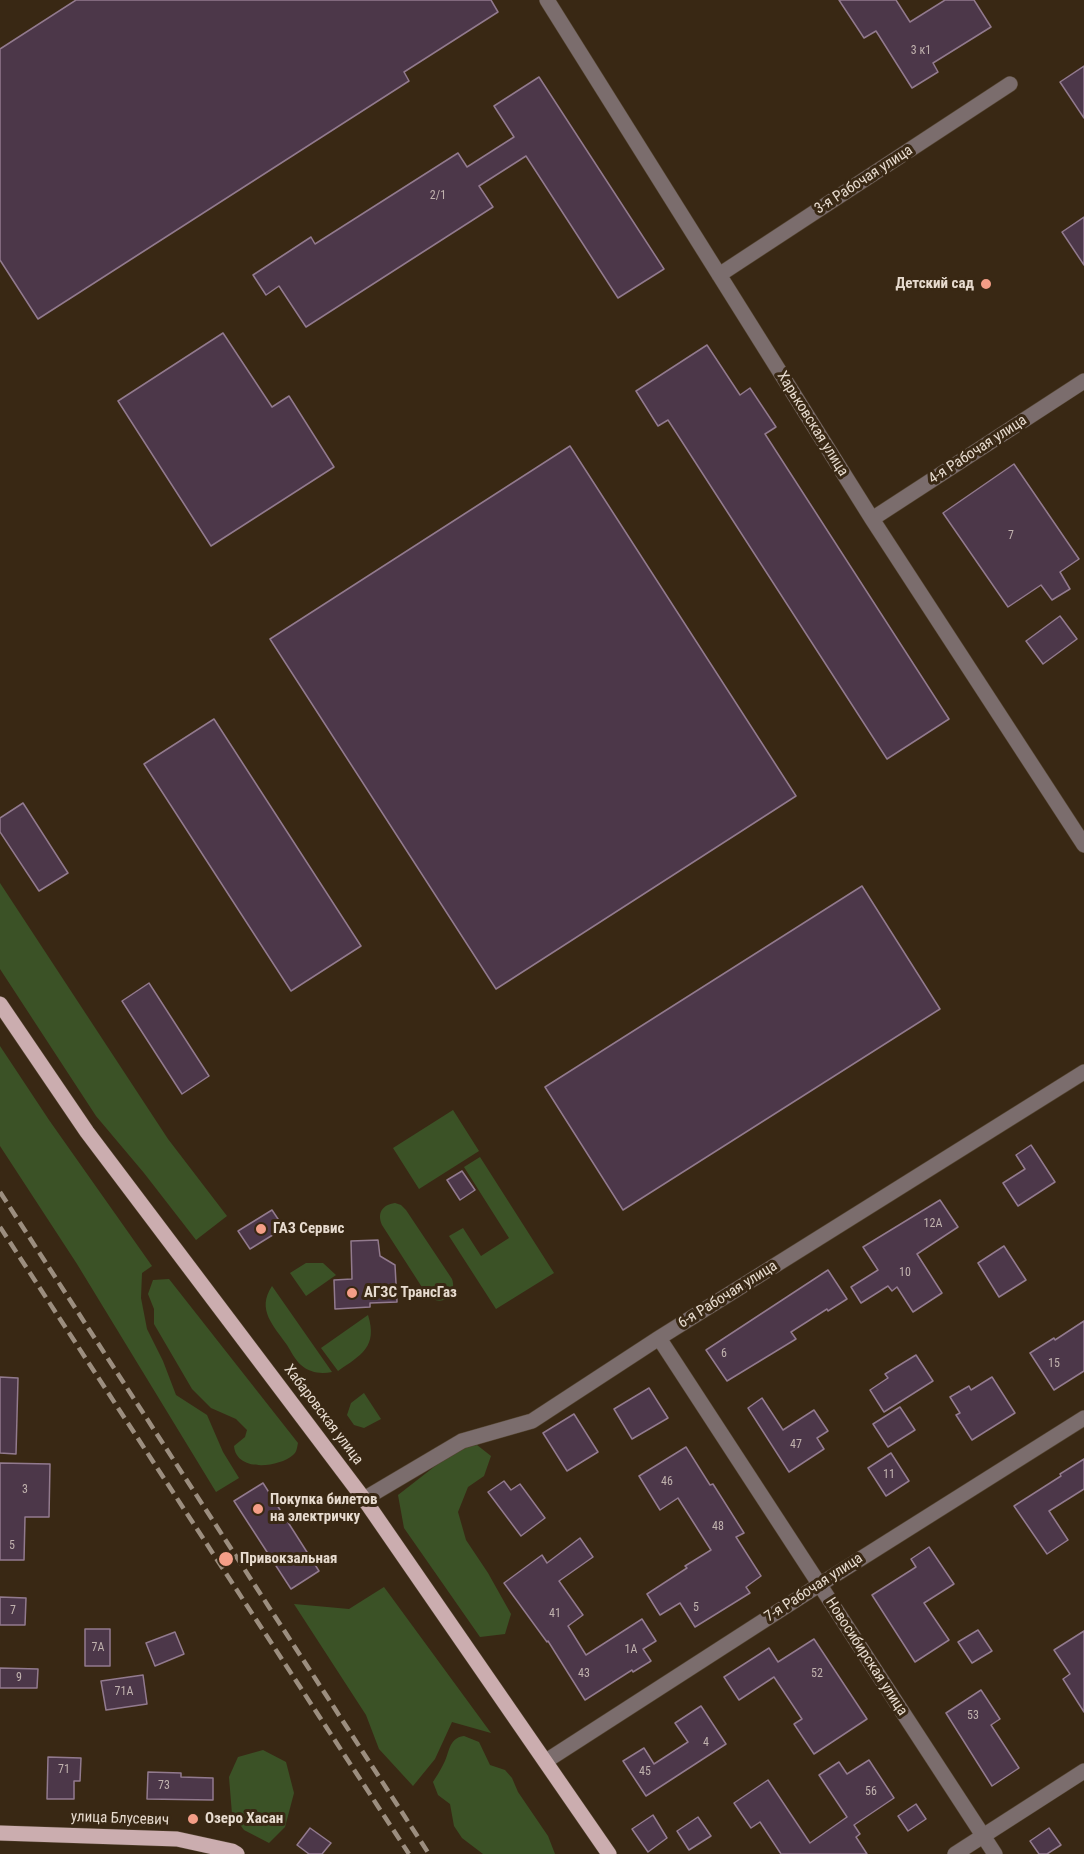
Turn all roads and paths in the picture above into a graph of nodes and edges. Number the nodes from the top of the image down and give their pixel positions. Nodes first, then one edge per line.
1 (547, 0) edge
2 (1010, 84) dead end
3 (719, 275) junction
4 (1084, 381) edge
5 (872, 519) junction
6 (1084, 844) edge
7 (0, 1004) edge
8 (1084, 1072) edge
9 (659, 1338) junction
10 (1084, 1418) edge
11 (364, 1499) junction
12 (819, 1585) junction
13 (546, 1761) junction
14 (1084, 1771) edge
15 (0, 1833) edge
16 (984, 1837) junction
17 (234, 1853) edge
18 (609, 1854) edge
19 (955, 1854) edge
20 (995, 1854) edge

1 - 3 street, Харьковская улица
2 - 3 street, 3-я Рабочая улица
3 - 5 street, Харьковская улица
4 - 5 street, 4-я Рабочая улица
5 - 6 street, Харьковская улица
7 - 11 main road, Хабаровская улица
8 - 9 street, 6-я Рабочая улица
9 - 11 street, 6-я Рабочая улица
9 - 12 street, Новосибирская улица
10 - 12 street, 7-я Рабочая улица
11 - 13 main road, Хабаровская улица
12 - 13 street, 7-я Рабочая улица
12 - 16 street, Новосибирская улица
13 - 18 main road, Хабаровская улица
14 - 16 street
15 - 17 main road, улица Блусевич
16 - 19 street
16 - 20 street, Новосибирская улица

